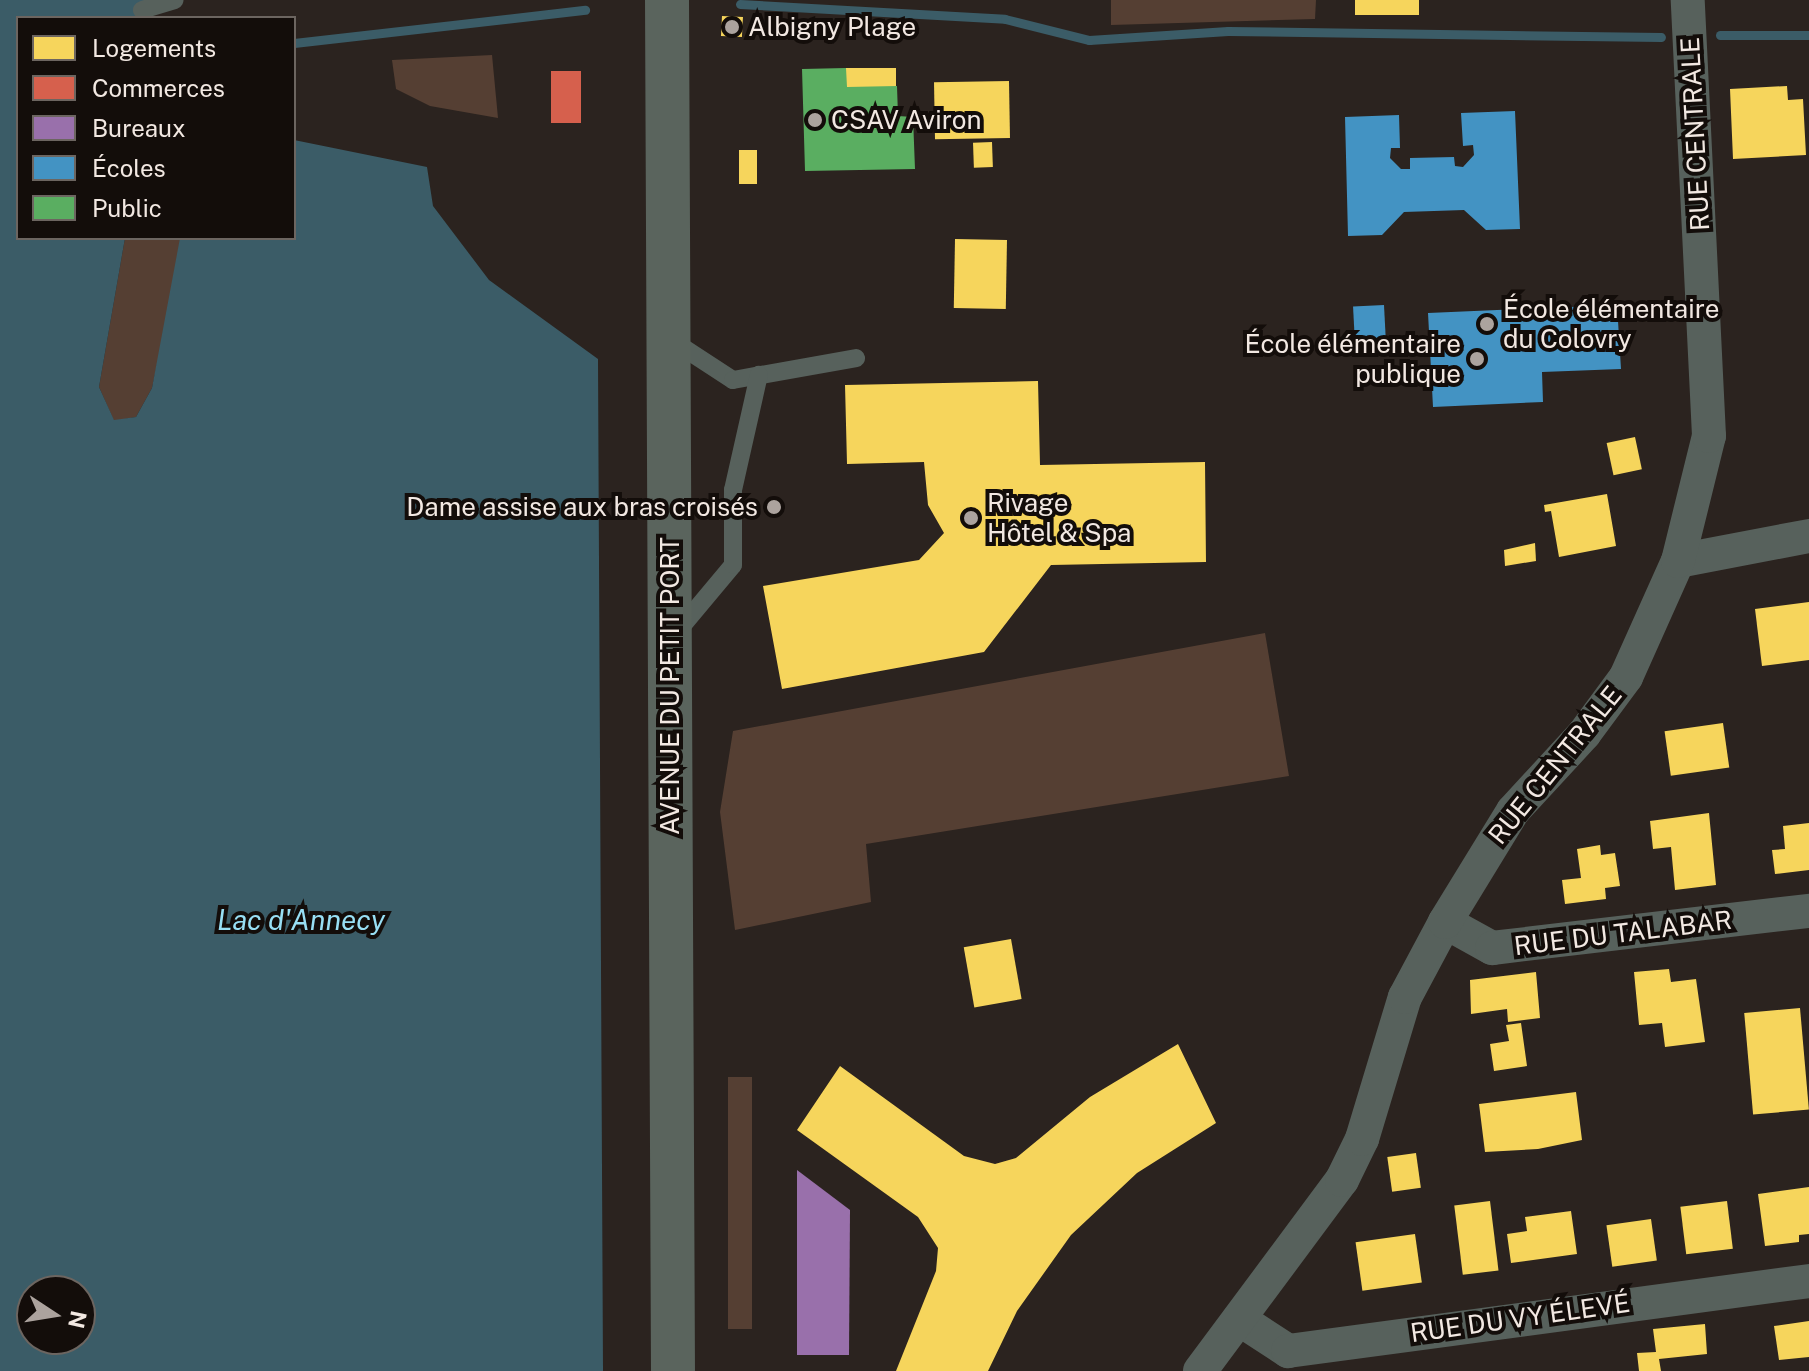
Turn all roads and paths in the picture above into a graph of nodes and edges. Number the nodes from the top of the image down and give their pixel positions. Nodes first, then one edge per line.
1 (174, 0) edge
2 (667, 0) edge
3 (1688, 0) edge
4 (142, 10) dead end
5 (668, 337) junction
6 (856, 358) dead end
7 (759, 375) junction
8 (1809, 536) edge
9 (1682, 546) junction
10 (669, 640) junction
11 (1809, 911) edge
12 (1445, 922) junction
13 (1809, 1281) edge
14 (1239, 1319) junction
15 (673, 1371) edge
16 (1200, 1371) edge

1 - 4 lane
2 - 5 main road, AVENUE DU PETIT PORT
3 - 9 street, RUE CENTRALE
5 - 7 lane
5 - 10 main road, AVENUE DU PETIT PORT
6 - 7 lane
7 - 10 lane
8 - 9 street
9 - 12 street, RUE CENTRALE
10 - 15 main road, AVENUE DU PETIT PORT
11 - 12 street, RUE DU TALABAR
12 - 14 street, RUE CENTRALE
13 - 14 street, RUE DU VY ÉLEVÉ
14 - 16 street, RUE CENTRALE

